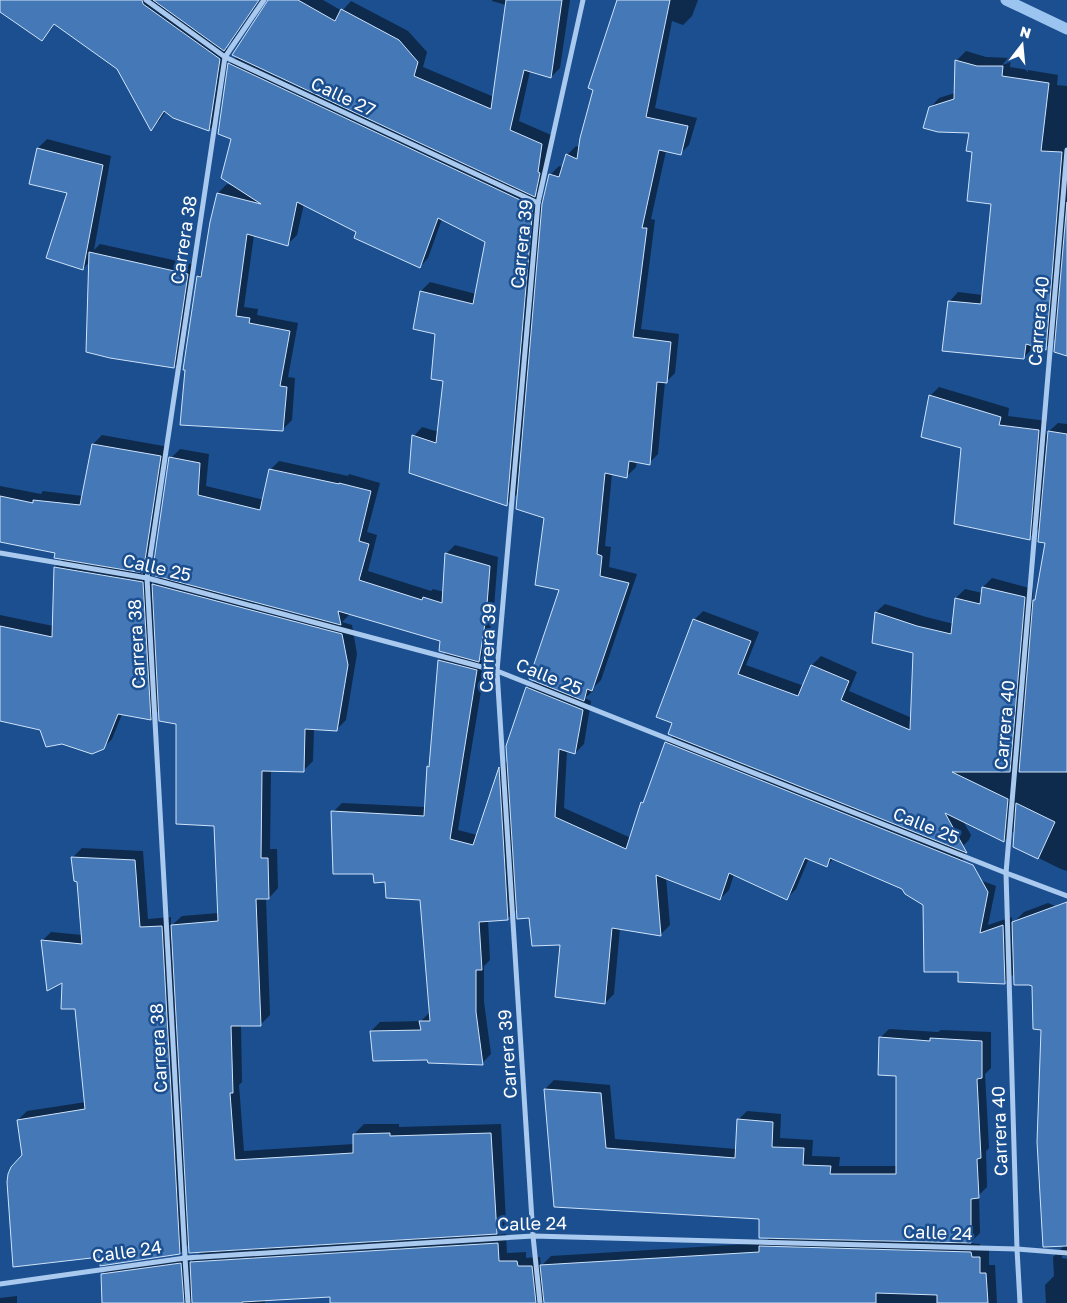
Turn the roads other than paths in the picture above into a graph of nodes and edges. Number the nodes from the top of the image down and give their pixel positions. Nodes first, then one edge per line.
1 (146, 0) edge
2 (264, 0) edge
3 (583, 0) edge
4 (225, 57) junction
5 (1067, 150) edge
6 (538, 203) junction
7 (0, 554) edge
8 (147, 578) junction
9 (497, 671) junction
10 (1006, 873) junction
11 (1067, 896) edge
12 (533, 1236) junction
13 (1017, 1249) junction
14 (1067, 1253) edge
15 (185, 1258) junction
16 (0, 1284) edge
17 (188, 1303) edge
18 (540, 1303) edge
19 (1020, 1303) edge

1 - 4 street, Calle 27
2 - 4 street, Carrera 38
3 - 6 street, Carrera 39
4 - 6 street, Calle 27
4 - 8 street, Carrera 38
5 - 10 street, Carrera 40
6 - 9 street, Carrera 39
7 - 8 street, Calle 25
8 - 9 street, Calle 25
8 - 15 street, Carrera 38
9 - 10 street, Calle 25
9 - 12 street, Carrera 39
10 - 11 street, Calle 25
10 - 13 street, Carrera 40
12 - 13 street, Calle 24
12 - 15 street, Calle 24
12 - 18 street, Carrera 39
13 - 14 street, Calle 24
13 - 19 street, Carrera 40
15 - 16 street, Calle 24
15 - 17 street, Carrera 38

